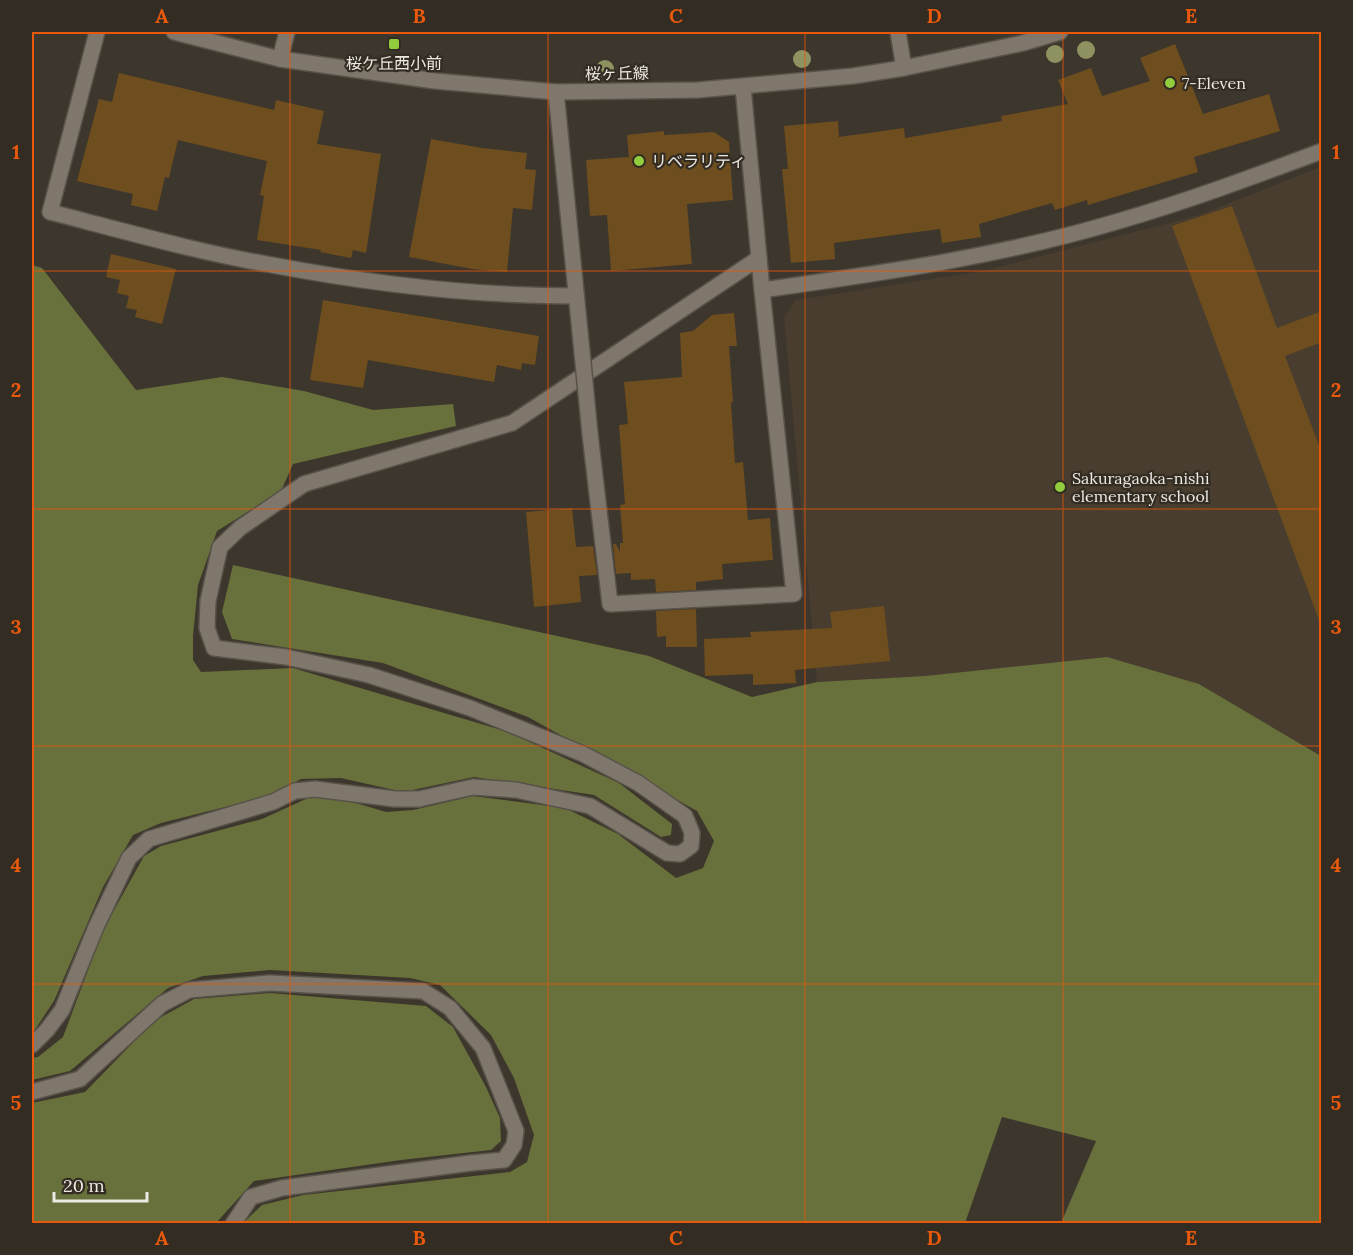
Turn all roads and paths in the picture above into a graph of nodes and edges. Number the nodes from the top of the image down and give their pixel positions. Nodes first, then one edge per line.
1 (97, 32) edge
2 (174, 32) edge
3 (287, 32) edge
4 (898, 32) edge
5 (1060, 32) edge
6 (280, 59) junction
7 (904, 68) junction
8 (743, 87) junction
9 (556, 92) junction
10 (1322, 151) edge
11 (759, 258) junction
12 (762, 290) junction
13 (576, 296) junction
14 (32, 1045) edge
15 (32, 1092) edge
16 (233, 1224) edge

1 - 13 street
2 - 6 street, 桜ヶ丘線
3 - 6 street
4 - 7 street
5 - 7 street, 桜ヶ丘線
6 - 9 street, 桜ヶ丘線
7 - 8 street, 桜ヶ丘線
8 - 9 street, 桜ヶ丘線
8 - 11 street
9 - 13 street
10 - 12 street
11 - 12 street
11 - 14 street
12 - 13 street, bridge
15 - 16 street

